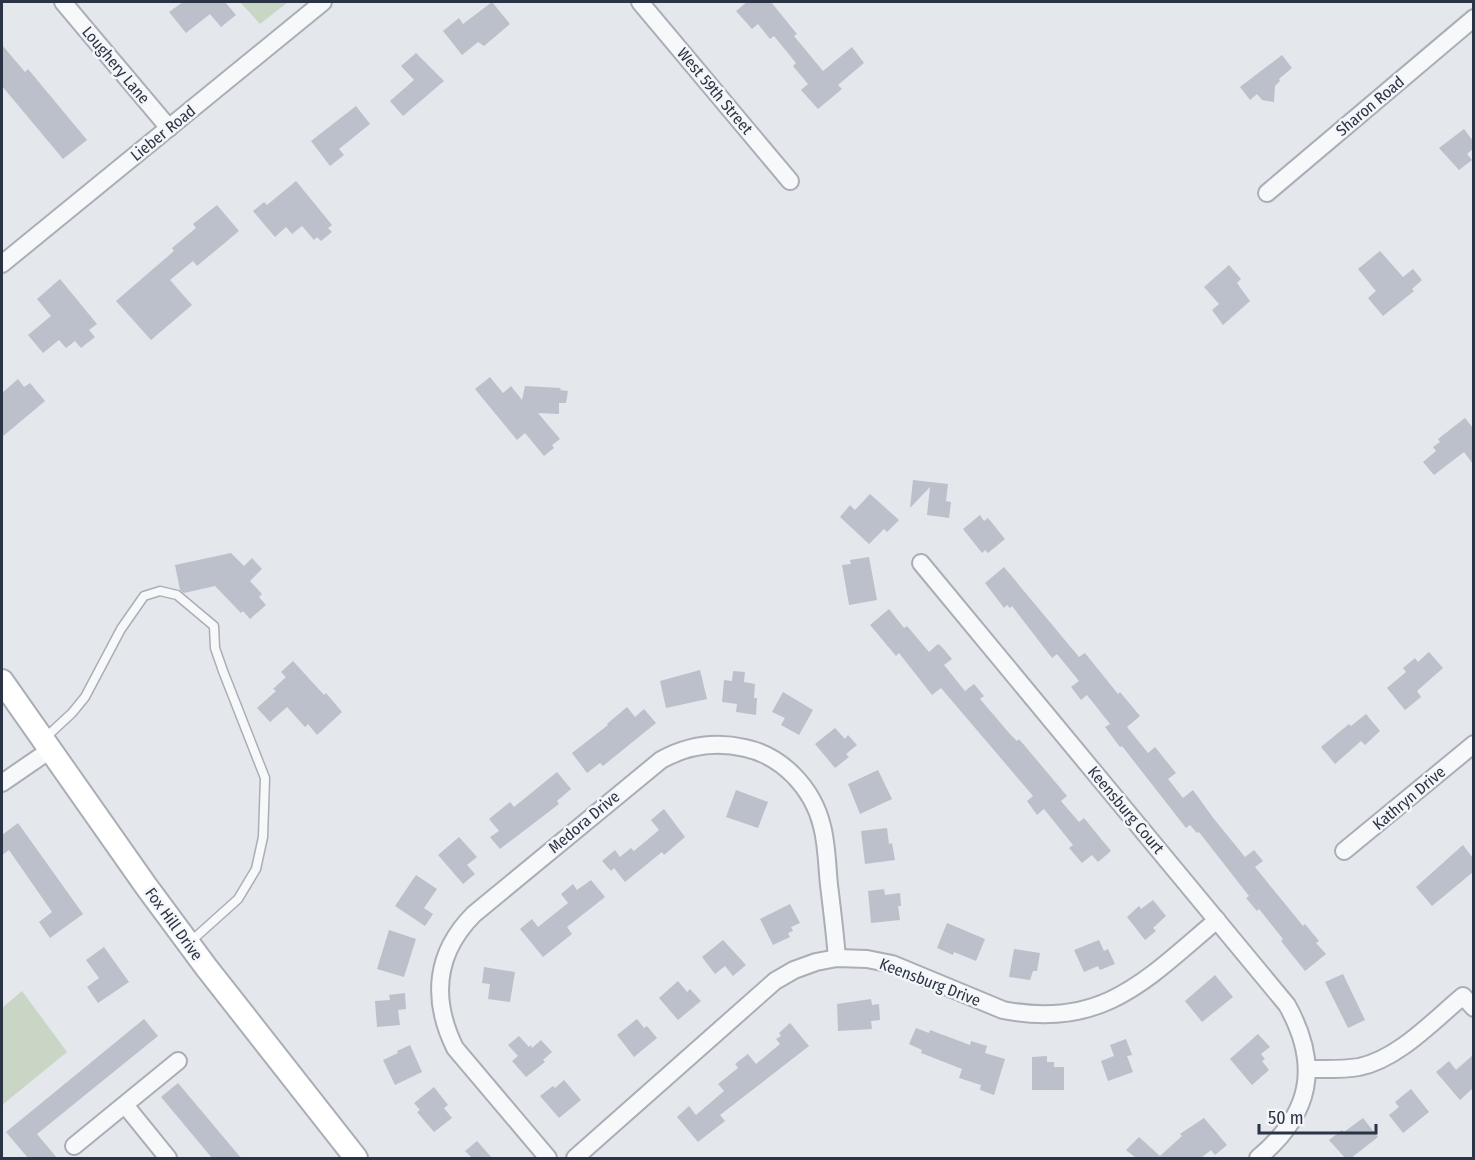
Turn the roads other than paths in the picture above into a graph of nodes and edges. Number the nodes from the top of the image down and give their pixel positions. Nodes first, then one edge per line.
1 (63, 2) edge
2 (323, 2) edge
3 (640, 2) edge
4 (1473, 18) edge
5 (169, 129) junction
6 (790, 181) dead end
7 (1267, 194) dead end
8 (2, 264) edge
9 (921, 563) dead end
10 (2, 681) edge
11 (1473, 744) edge
12 (46, 745) junction
13 (2, 783) edge
14 (1344, 851) dead end
15 (1217, 920) junction
16 (188, 943) junction
17 (837, 958) junction
18 (1468, 1002) edge
19 (178, 1061) dead end
20 (1307, 1069) junction
21 (124, 1105) junction
22 (74, 1146) dead end
23 (349, 1156) edge
24 (168, 1158) edge
25 (548, 1158) edge
26 (575, 1158) edge
27 (1258, 1158) edge

1 - 5 street, Loughery Lane
2 - 5 street, Lieber Road
3 - 6 street, West 59th Street
4 - 7 street, Sharon Road
5 - 8 street, Lieber Road
9 - 15 street, Keensburg Court
10 - 12 street, Fox Hill Drive
11 - 14 street, Kathryn Drive
12 - 13 street
12 - 16 street, Fox Hill Drive
12 - 16 lane
15 - 17 street, Keensburg Drive
15 - 20 street, Keensburg Court
16 - 23 street, Fox Hill Drive
17 - 25 street, Medora Drive
17 - 26 street, Keensburg Drive
18 - 20 street
19 - 21 street
20 - 27 street, Keensburg Court
21 - 22 street
21 - 24 street

